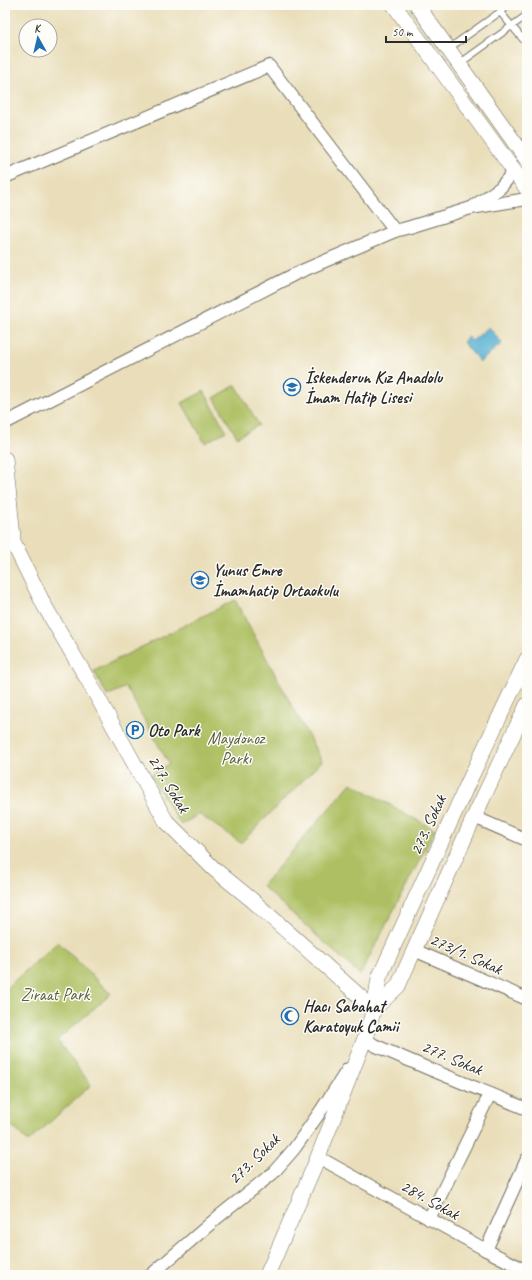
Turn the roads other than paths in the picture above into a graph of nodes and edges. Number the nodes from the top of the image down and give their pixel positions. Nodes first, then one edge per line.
1 (394, 5) edge
2 (417, 5) edge
3 (508, 5) edge
4 (500, 12) junction
5 (527, 15) edge
6 (512, 25) junction
7 (527, 44) edge
8 (448, 49) junction
9 (432, 58) junction
10 (459, 64) junction
11 (444, 75) junction
12 (527, 160) edge
13 (514, 172) junction
14 (5, 177) edge
15 (527, 189) edge
16 (527, 199) edge
17 (471, 208) junction
18 (395, 231) junction
19 (5, 423) edge
20 (5, 459) edge
21 (5, 526) edge
22 (13, 544) junction
23 (527, 659) edge
24 (527, 705) edge
25 (474, 817) junction
26 (527, 840) edge
27 (414, 950) junction
28 (527, 999) edge
29 (374, 1009) junction
30 (362, 1044) junction
31 (490, 1094) junction
32 (527, 1109) edge
33 (318, 1157) junction
34 (527, 1159) edge
35 (429, 1219) junction
36 (486, 1250) junction
37 (527, 1271) edge
38 (151, 1275) edge
39 (267, 1275) edge

1 - 9 street
2 - 8 street
3 - 4 lane
4 - 6 lane
4 - 8 lane
5 - 6 lane
6 - 7 lane
6 - 10 lane
8 - 9 street
8 - 10 street
9 - 11 street
10 - 11 street
10 - 12 street
11 - 13 street
13 - 15 street
13 - 17 street
14 - 18 street
16 - 17 street
17 - 18 street
18 - 19 street
20 - 22 street, 277. Sokak
21 - 22 street, 277. Sokak
22 - 29 street, 277. Sokak
23 - 29 street, 273. Sokak
24 - 25 street, 273. Sokak
25 - 26 street
25 - 27 street, 273. Sokak
27 - 28 street, 273/1. Sokak
27 - 29 street, 273. Sokak
29 - 30 street, 273. Sokak
30 - 31 street, 277. Sokak
30 - 33 street, 273. Sokak
30 - 38 street, 273. Sokak
31 - 32 street, 277. Sokak
31 - 35 street
33 - 35 street, 284. Sokak
33 - 39 street, 273. Sokak
34 - 36 street
35 - 36 street, 284. Sokak
36 - 37 street, 284. Sokak

